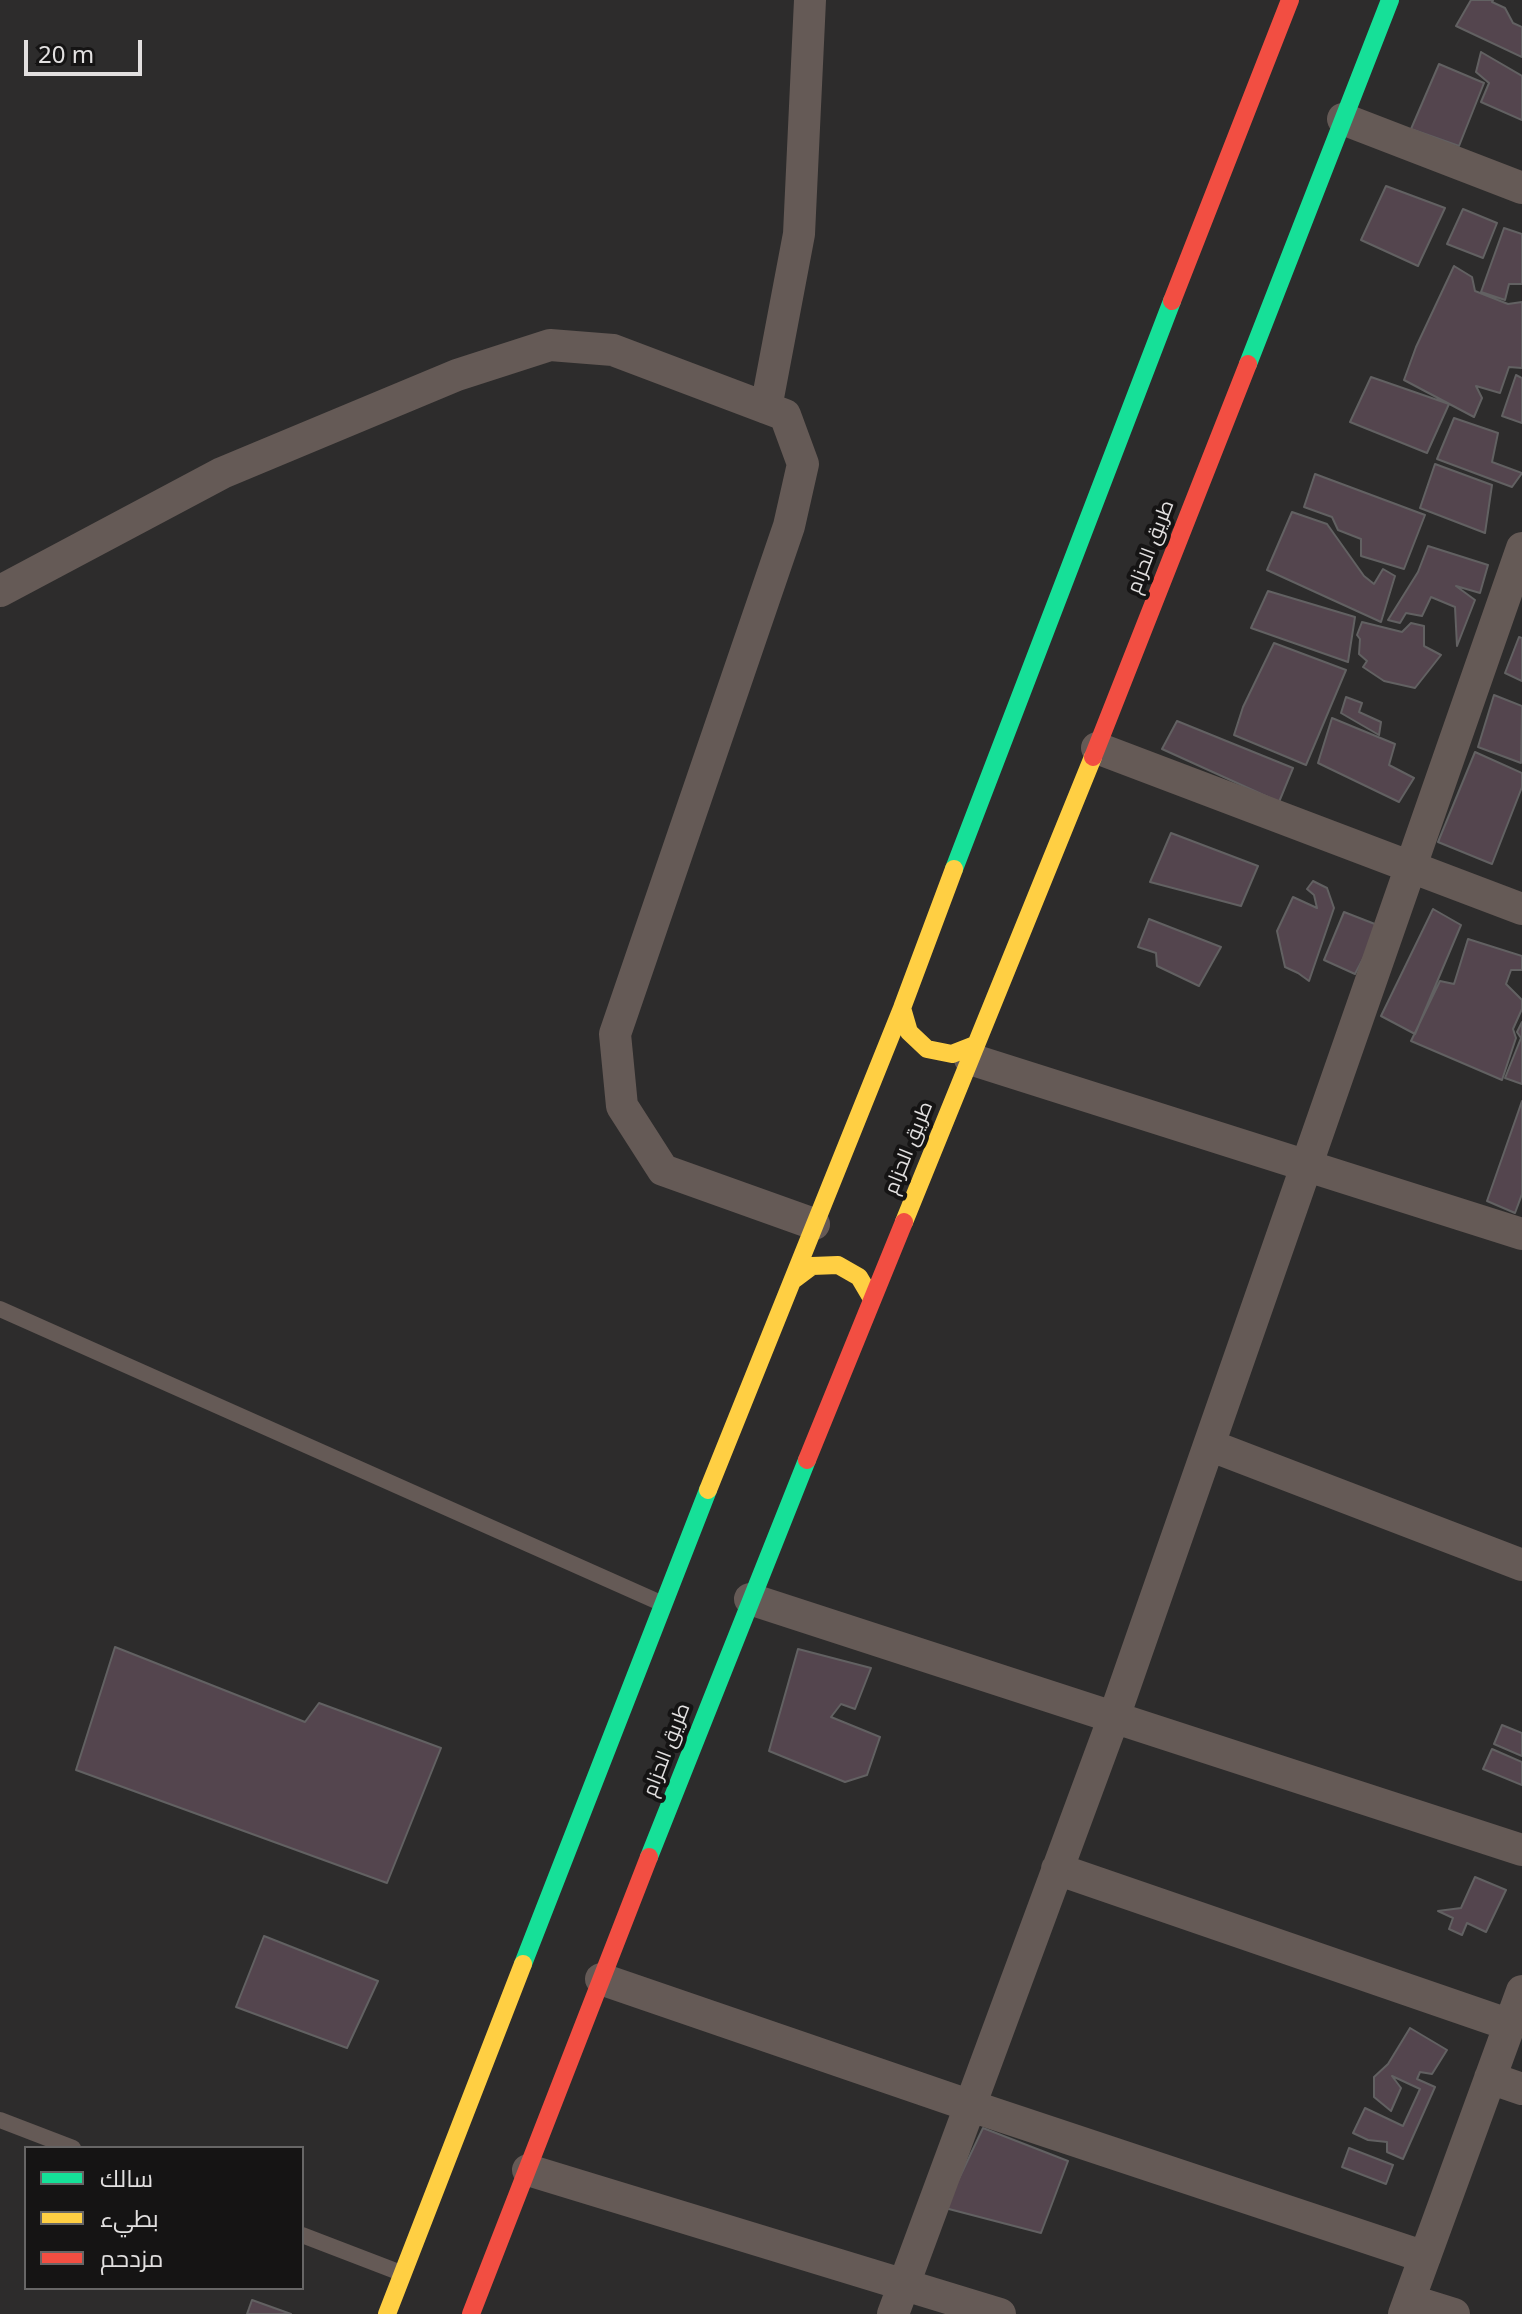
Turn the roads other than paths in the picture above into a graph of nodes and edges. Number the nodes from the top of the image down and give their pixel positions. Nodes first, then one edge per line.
1 (810, 0) edge
2 (1289, 1) edge
3 (1384, 6) edge
4 (1343, 119) junction
5 (1522, 188) edge
6 (766, 408) junction
7 (1522, 548) edge
8 (0, 591) edge
9 (1097, 748) junction
10 (1410, 867) junction
11 (1522, 907) edge
12 (902, 1008) junction
13 (973, 1052) junction
14 (1306, 1166) junction
15 (814, 1224) junction
16 (1522, 1234) edge
17 (792, 1281) junction
18 (872, 1299) junction
19 (0, 1309) edge
20 (1209, 1445) junction
21 (1522, 1565) edge
22 (750, 1599) junction
23 (664, 1604) junction
24 (1114, 1717) junction
25 (1522, 1850) edge
26 (1057, 1869) junction
27 (601, 1979) junction
28 (1522, 1991) edge
29 (1510, 2025) junction
30 (1490, 2078) junction
31 (1522, 2089) edge
32 (971, 2106) junction
33 (0, 2120) edge
34 (68, 2146) edge
35 (528, 2170) junction
36 (304, 2236) edge
37 (1425, 2257) junction
38 (403, 2273) junction
39 (899, 2300) edge
40 (1407, 2307) edge
41 (387, 2314) edge
42 (471, 2314) edge
43 (1000, 2314) edge
44 (1454, 2314) edge

1 - 6 street
2 - 12 main road
3 - 4 main road, طريق الحزام
4 - 5 street
4 - 9 main road, طريق الحزام
6 - 8 street
6 - 15 street
7 - 10 street
9 - 10 street
9 - 13 main road, طريق الحزام
10 - 11 street
10 - 14 street
12 - 13 main road
12 - 15 main road
13 - 14 street
13 - 18 main road, طريق الحزام
14 - 16 street
14 - 20 street
15 - 17 main road
17 - 18 main road
17 - 23 main road
18 - 22 main road, طريق الحزام
19 - 23 lane
20 - 21 street
20 - 24 street
22 - 24 street
22 - 27 main road, طريق الحزام
23 - 38 main road
24 - 25 street
24 - 26 street
26 - 29 street
26 - 32 street
27 - 32 street
27 - 35 main road, طريق الحزام
28 - 29 street
29 - 30 street
30 - 31 street
30 - 37 street
32 - 37 street
32 - 39 street
33 - 34 lane
35 - 39 street
35 - 42 main road, طريق الحزام
36 - 38 lane
37 - 40 street
38 - 41 main road
39 - 43 street
40 - 44 street

